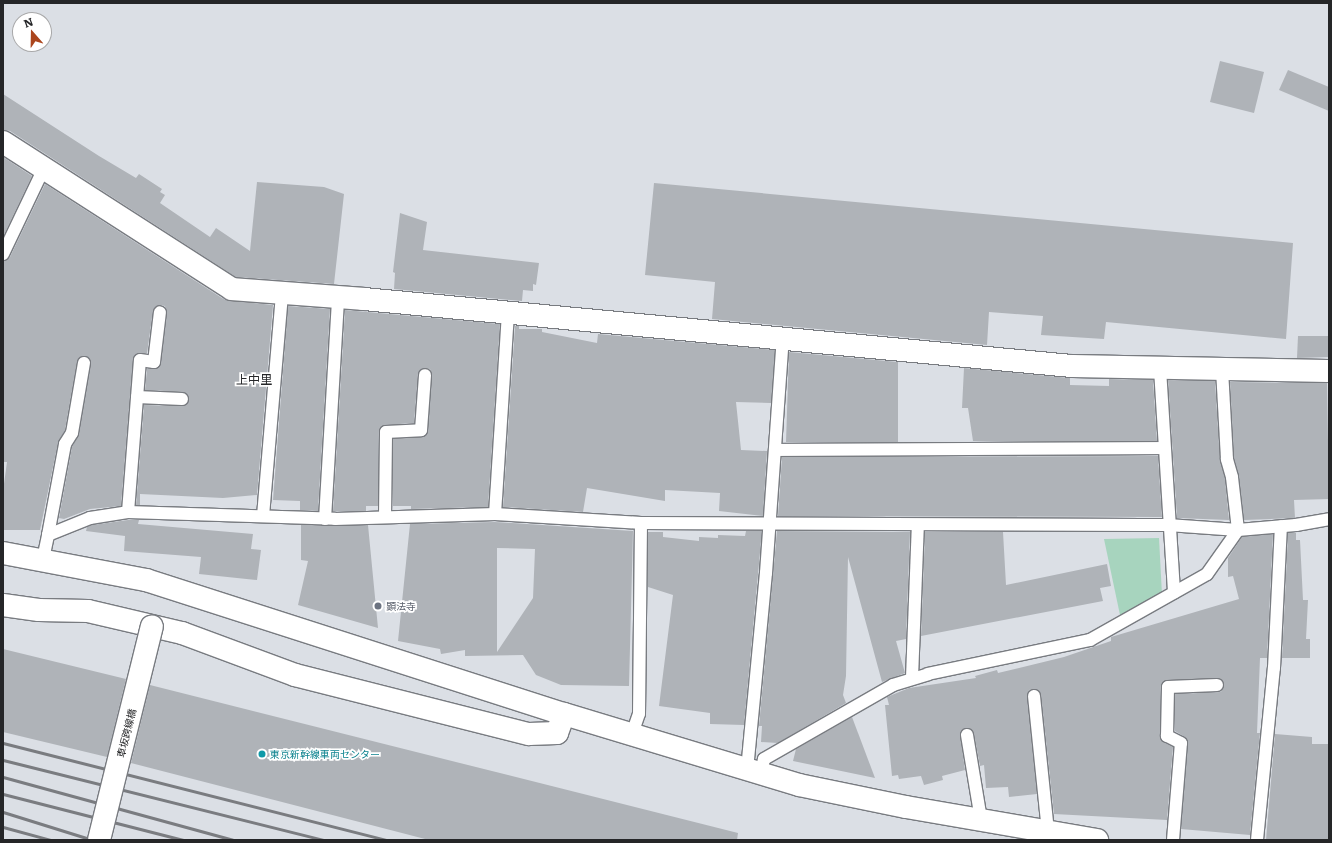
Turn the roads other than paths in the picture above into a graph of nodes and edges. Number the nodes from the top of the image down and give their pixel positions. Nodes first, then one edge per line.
1 (3, 142) edge
2 (44, 168) junction
3 (3, 254) edge
4 (282, 292) junction
5 (338, 297) junction
6 (160, 312) dead end
7 (508, 313) junction
8 (783, 337) junction
9 (84, 363) dead end
10 (1160, 369) junction
11 (1222, 370) junction
12 (1329, 371) edge
13 (425, 375) dead end
14 (137, 397) junction
15 (182, 399) dead end
16 (1164, 448) junction
17 (774, 450) junction
18 (128, 512) junction
19 (495, 514) junction
20 (263, 516) junction
21 (385, 517) junction
22 (326, 519) junction
23 (1329, 519) edge
24 (641, 523) junction
25 (770, 524) junction
26 (918, 525) junction
27 (1168, 526) junction
28 (1281, 526) junction
29 (1238, 530) junction
30 (48, 535) junction
31 (3, 553) edge
32 (43, 559) junction
33 (1174, 593) junction
34 (3, 605) edge
35 (152, 626) junction
36 (912, 678) junction
37 (1217, 685) dead end
38 (1034, 696) dead end
39 (564, 714) junction
40 (632, 734) junction
41 (967, 735) dead end
42 (754, 772) junction
43 (981, 820) junction
44 (1048, 832) junction
45 (99, 840) edge
46 (1097, 840) edge
47 (1173, 840) edge
48 (1257, 840) edge

1 - 2 street
2 - 3 lane
2 - 4 street
4 - 5 street
4 - 20 lane
5 - 7 street
5 - 22 lane
6 - 14 lane
7 - 8 street
7 - 19 lane
8 - 10 street
8 - 17 lane
9 - 30 lane
10 - 11 street
10 - 16 lane
11 - 12 street
11 - 29 lane
13 - 21 lane
14 - 15 lane
14 - 18 lane
16 - 17 lane
16 - 27 lane
17 - 25 lane
18 - 20 lane
18 - 30 lane
19 - 21 lane
19 - 24 lane
20 - 22 lane
21 - 22 lane
23 - 28 lane
24 - 25 lane
24 - 40 lane
25 - 26 lane
25 - 42 lane
26 - 27 lane
26 - 36 lane
27 - 29 lane
27 - 33 lane
28 - 29 lane
28 - 48 lane
29 - 33 lane
30 - 32 lane
31 - 32 street
32 - 39 street
33 - 36 lane
34 - 35 street
35 - 39 street
35 - 45 street, 車坂跨線橋, bridge
36 - 42 lane
37 - 47 lane
38 - 44 lane
39 - 40 street
40 - 42 street
41 - 43 lane
42 - 43 street
43 - 44 street
44 - 46 street

